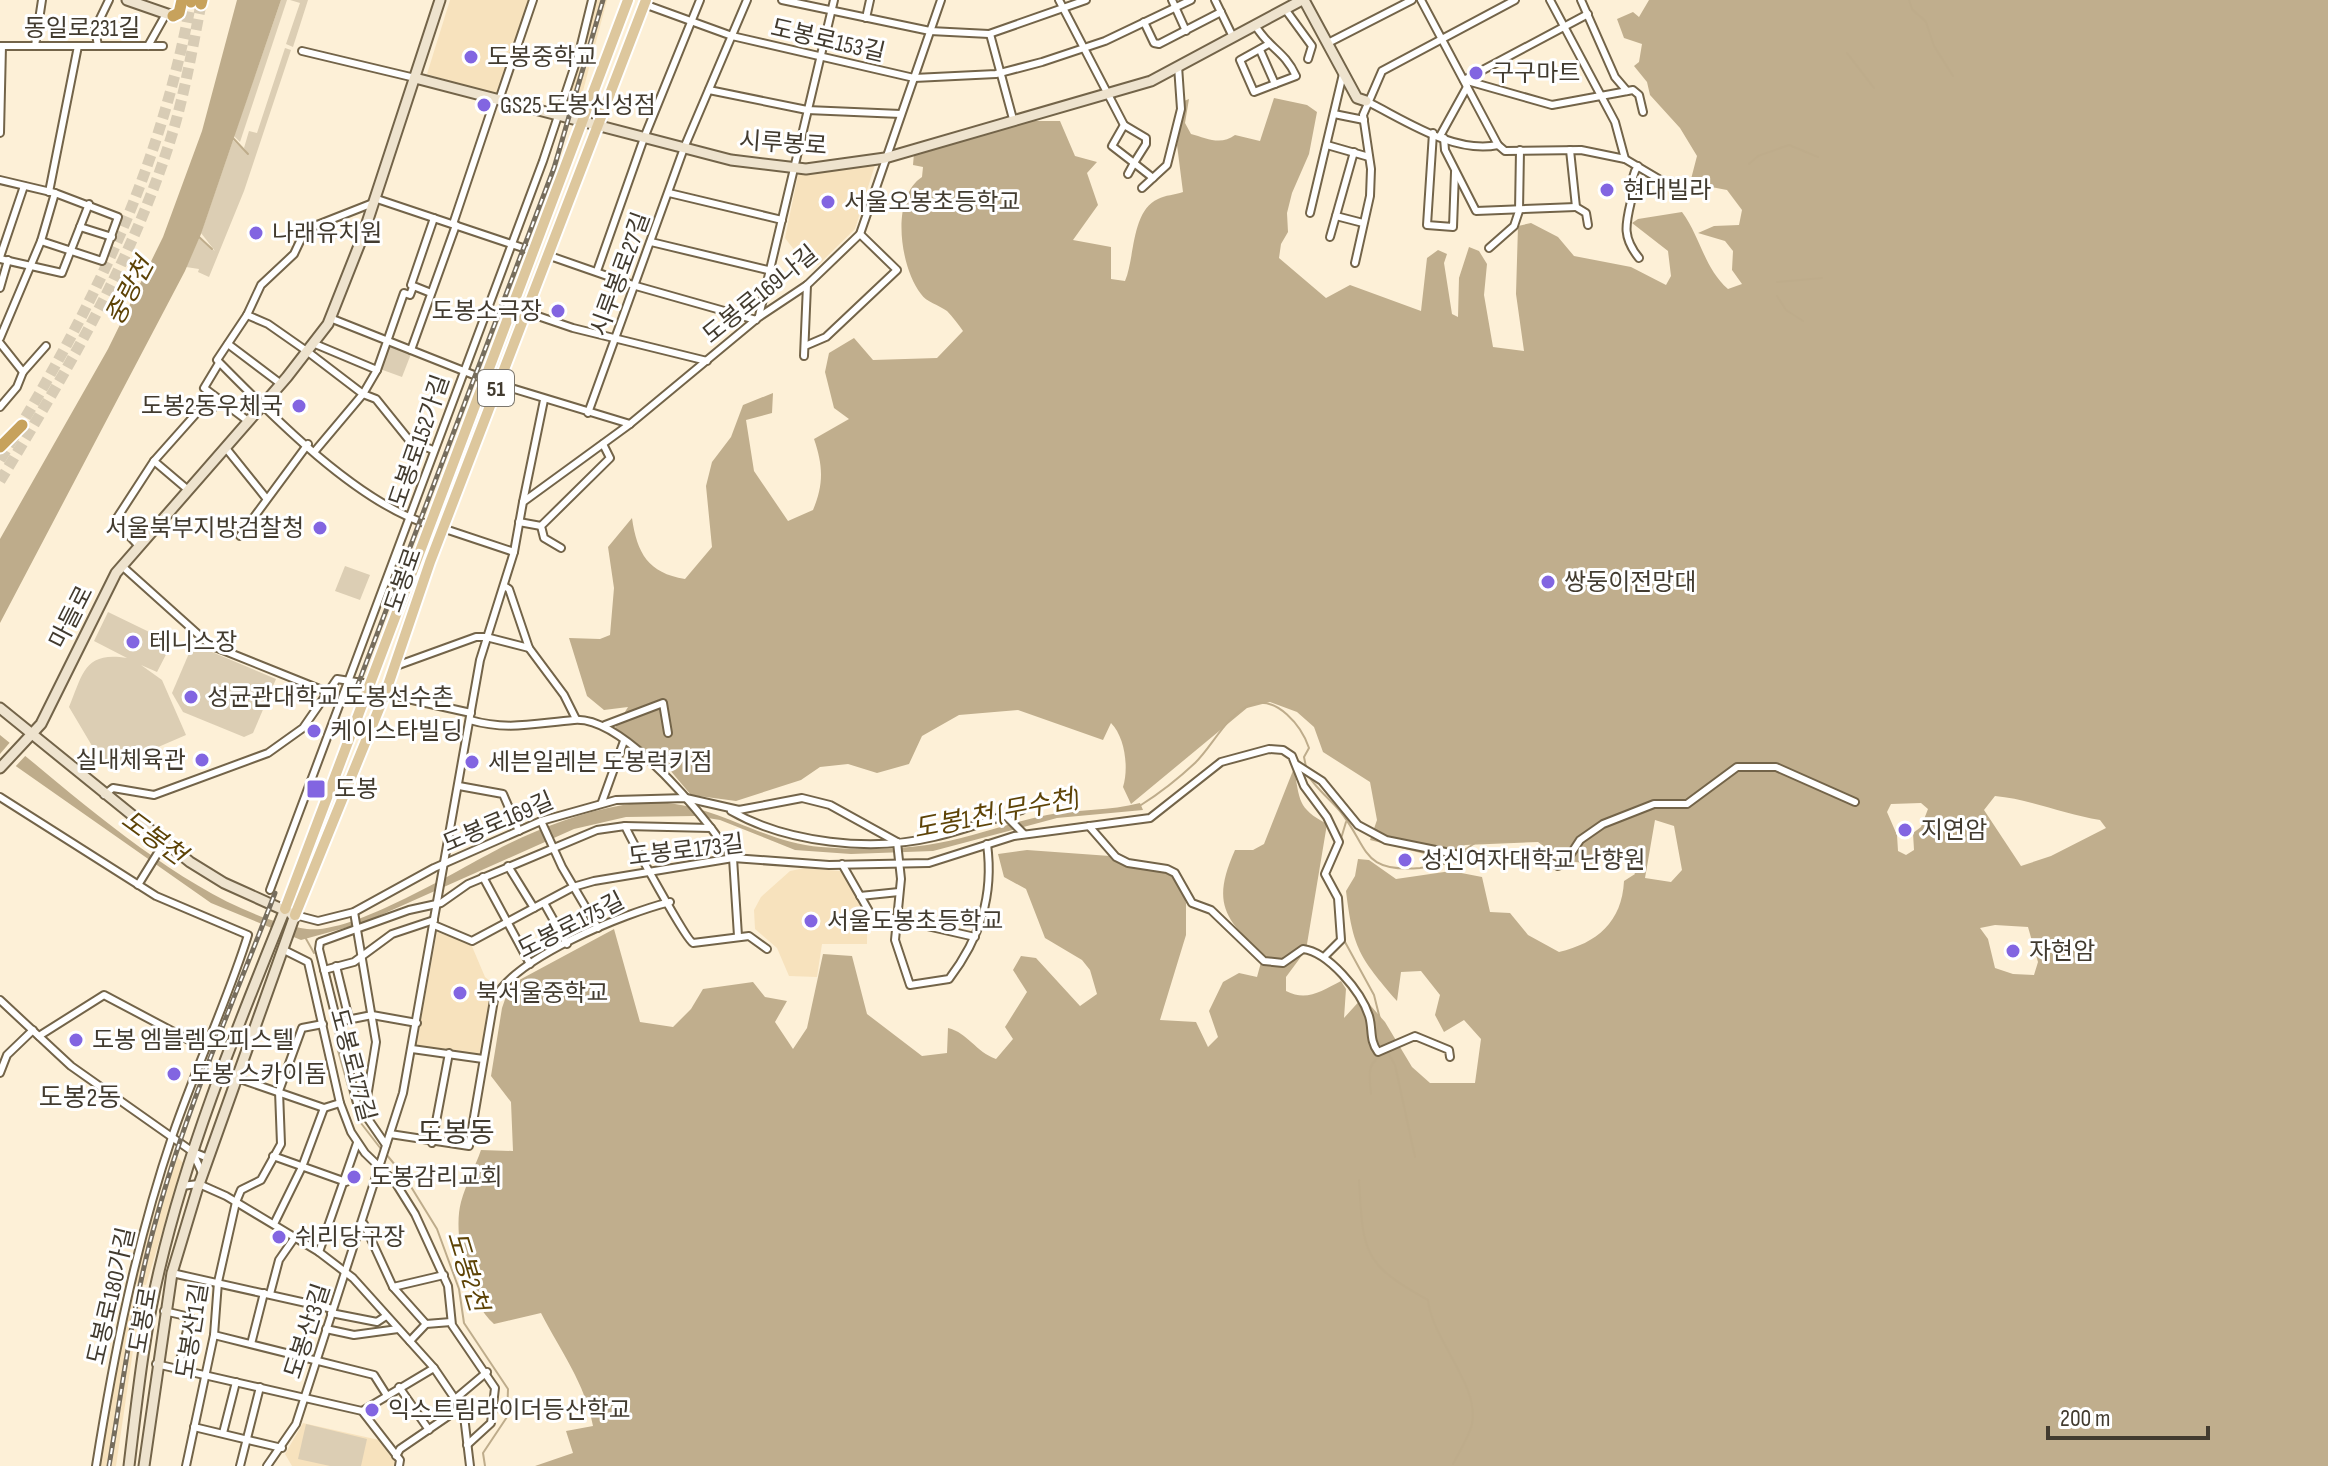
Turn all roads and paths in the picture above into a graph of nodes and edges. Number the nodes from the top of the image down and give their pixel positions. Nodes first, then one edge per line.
1 (42, 0) edge
2 (109, 0) edge
3 (127, 0) edge
4 (440, 0) edge
5 (533, 0) edge
6 (592, 0) edge
7 (628, 0) edge
8 (700, 0) edge
9 (747, 0) edge
10 (782, 0) edge
11 (834, 0) edge
12 (870, 0) edge
13 (941, 0) edge
14 (1059, 0) edge
15 (1086, 0) edge
16 (1191, 0) edge
17 (1215, 0) edge
18 (1303, 0) edge
19 (1412, 0) edge
20 (1421, 0) edge
21 (1515, 0) edge
22 (1550, 0) edge
23 (1581, 0) edge
24 (194, 1) edge
25 (645, 2) edge
26 (1174, 4) edge
27 (1285, 9) junction
28 (1064, 10) junction
29 (831, 11) junction
30 (1221, 12) junction
31 (1588, 14) junction
32 (170, 15) junction
33 (866, 18) junction
34 (692, 21) junction
35 (1144, 22) junction
36 (1255, 25) junction
37 (1564, 28) junction
38 (930, 31) junction
39 (1186, 31) junction
40 (990, 34) junction
41 (732, 36) junction
42 (1233, 37) junction
43 (1442, 39) junction
44 (1328, 43) junction
45 (1267, 45) junction
46 (1, 46) edge
47 (35, 46) junction
48 (78, 46) junction
49 (98, 46) junction
50 (148, 46) junction
51 (163, 46) dead end
52 (1086, 49) junction
53 (1260, 50) junction
54 (302, 51) dead end
55 (820, 58) junction
56 (1308, 59) dead end
57 (1178, 66) junction
58 (999, 73) junction
59 (1343, 74) junction
60 (415, 78) junction
61 (914, 78) junction
62 (1275, 84) junction
63 (1465, 84) junction
64 (709, 90) junction
65 (1627, 91) junction
66 (1110, 93) junction
67 (1600, 97) junction
68 (497, 99) junction
69 (1366, 101) junction
70 (807, 110) junction
71 (1643, 112) dead end
72 (901, 114) junction
73 (1334, 114) junction
74 (560, 116) junction
75 (1013, 119) junction
76 (1364, 120) junction
77 (582, 122) junction
78 (597, 125) junction
79 (1124, 125) junction
80 (0, 133) edge
81 (1439, 136) junction
82 (644, 138) junction
83 (1327, 145) junction
84 (1498, 145) junction
85 (684, 148) junction
86 (1520, 150) junction
87 (1570, 150) junction
88 (1354, 152) junction
89 (1369, 157) junction
90 (885, 158) junction
91 (1625, 159) junction
92 (1134, 163) junction
93 (1638, 166) junction
94 (793, 168) junction
95 (1455, 168) junction
96 (1128, 174) dead end
97 (1153, 178) junction
98 (0, 180) edge
99 (24, 186) junction
100 (1142, 188) dead end
101 (1674, 188) dead end
102 (52, 192) junction
103 (669, 193) junction
104 (373, 201) junction
105 (89, 204) junction
106 (1576, 207) junction
107 (1519, 211) junction
108 (1310, 213) dead end
109 (1336, 216) junction
110 (434, 218) junction
111 (782, 220) junction
112 (1363, 223) junction
113 (454, 224) junction
114 (1588, 225) dead end
115 (80, 227) junction
116 (860, 234) junction
117 (112, 237) junction
118 (1330, 237) dead end
119 (41, 241) junction
120 (651, 242) junction
121 (512, 244) junction
122 (1489, 248) dead end
123 (71, 251) junction
124 (532, 251) junction
125 (547, 255) junction
126 (1639, 258) dead end
127 (3, 259) edge
128 (1355, 263) dead end
129 (29, 265) junction
130 (597, 271) junction
131 (772, 271) junction
132 (807, 285) junction
133 (636, 286) junction
134 (413, 287) junction
135 (0, 288) edge
136 (431, 293) junction
137 (526, 312) junction
138 (247, 315) junction
139 (330, 318) junction
140 (757, 318) junction
141 (615, 338) junction
142 (387, 340) junction
143 (0, 341) edge
144 (228, 344) junction
145 (46, 346) dead end
146 (805, 346) junction
147 (311, 348) junction
148 (411, 350) junction
149 (804, 356) dead end
150 (707, 361) junction
151 (219, 363) junction
152 (377, 370) junction
153 (463, 370) junction
154 (23, 372) junction
155 (484, 379) junction
156 (281, 384) junction
157 (498, 384) junction
158 (363, 394) junction
159 (219, 400) junction
160 (544, 400) junction
161 (263, 405) junction
162 (0, 407) edge
163 (588, 413) junction
164 (248, 421) junction
165 (630, 424) junction
166 (22, 425) dead end
167 (308, 444) junction
168 (603, 444) junction
169 (0, 447) edge
170 (225, 447) junction
171 (433, 450) junction
172 (315, 451) junction
173 (587, 456) junction
174 (154, 461) junction
175 (598, 471) junction
176 (187, 489) junction
177 (266, 498) junction
178 (523, 502) junction
179 (411, 519) junction
180 (519, 522) junction
181 (430, 525) junction
182 (541, 526) junction
183 (442, 528) junction
184 (240, 536) dead end
185 (139, 546) junction
186 (561, 548) dead end
187 (514, 552) junction
188 (122, 566) junction
189 (504, 586) junction
190 (486, 637) junction
191 (529, 648) junction
192 (396, 666) junction
193 (349, 680) junction
194 (369, 684) junction
195 (327, 692) junction
196 (385, 694) junction
197 (0, 708) edge
198 (470, 716) junction
199 (576, 719) junction
200 (605, 725) junction
201 (668, 733) dead end
202 (33, 734) junction
203 (624, 741) junction
204 (1298, 765) junction
205 (0, 768) edge
206 (459, 786) junction
207 (104, 795) junction
208 (0, 797) edge
209 (687, 799) junction
210 (602, 802) junction
211 (1855, 802) dead end
212 (726, 809) junction
213 (1022, 810) dead end
214 (1006, 817) junction
215 (542, 822) junction
216 (625, 826) junction
217 (709, 826) junction
218 (1089, 826) junction
219 (519, 831) junction
220 (1023, 833) junction
221 (897, 843) junction
222 (987, 844) junction
223 (162, 846) junction
224 (551, 846) junction
225 (733, 858) junction
226 (900, 863) junction
227 (842, 864) junction
228 (508, 866) junction
229 (443, 868) junction
230 (652, 871) junction
231 (483, 877) junction
232 (139, 883) junction
233 (573, 887) junction
234 (270, 890) dead end
235 (899, 892) junction
236 (860, 896) junction
237 (670, 902) junction
238 (437, 903) junction
239 (544, 903) junction
240 (534, 908) junction
241 (354, 913) junction
242 (289, 915) junction
243 (896, 921) junction
244 (508, 922) junction
245 (434, 923) junction
246 (598, 928) junction
247 (358, 930) junction
248 (738, 936) junction
249 (975, 937) junction
250 (567, 944) junction
251 (283, 948) junction
252 (767, 949) dead end
253 (364, 957) junction
254 (1324, 957) junction
255 (530, 964) junction
256 (336, 966) junction
257 (324, 970) junction
258 (0, 1000) edge
259 (372, 1015) junction
260 (349, 1019) junction
261 (337, 1022) junction
262 (417, 1023) junction
263 (323, 1024) junction
264 (36, 1033) junction
265 (204, 1048) junction
266 (412, 1049) junction
267 (449, 1053) junction
268 (3, 1054) edge
269 (1450, 1057) dead end
270 (483, 1059) junction
271 (0, 1073) edge
272 (237, 1078) junction
273 (279, 1091) junction
274 (340, 1103) junction
275 (324, 1108) junction
276 (364, 1116) junction
277 (390, 1134) junction
278 (172, 1137) junction
279 (357, 1143) junction
280 (432, 1143) junction
281 (386, 1146) junction
282 (193, 1152) junction
283 (273, 1156) junction
284 (208, 1158) junction
285 (302, 1167) junction
286 (380, 1168) junction
287 (203, 1182) junction
288 (346, 1182) junction
289 (181, 1186) junction
290 (236, 1202) junction
291 (274, 1224) junction
292 (364, 1224) junction
293 (295, 1237) junction
294 (319, 1252) junction
295 (345, 1271) junction
296 (172, 1273) junction
297 (444, 1275) junction
298 (218, 1282) junction
299 (393, 1287) junction
300 (267, 1294) junction
301 (164, 1311) junction
302 (332, 1311) junction
303 (386, 1316) junction
304 (451, 1322) junction
305 (426, 1324) junction
306 (326, 1329) junction
307 (398, 1329) junction
308 (214, 1335) junction
309 (410, 1341) junction
310 (251, 1344) junction
311 (317, 1359) junction
312 (156, 1364) junction
313 (434, 1368) junction
314 (178, 1369) junction
315 (487, 1372) junction
316 (204, 1375) junction
317 (236, 1382) junction
318 (260, 1387) junction
319 (399, 1387) junction
320 (386, 1394) junction
321 (305, 1396) junction
322 (455, 1399) junction
323 (460, 1408) junction
324 (362, 1411) junction
325 (194, 1427) junction
326 (429, 1430) junction
327 (223, 1433) junction
328 (246, 1439) junction
329 (467, 1445) junction
330 (282, 1448) junction
331 (396, 1456) junction
332 (96, 1466) edge
333 (129, 1466) edge
334 (144, 1466) edge
335 (186, 1466) edge
336 (240, 1466) edge
337 (267, 1466) edge
338 (399, 1466) edge
339 (470, 1466) edge

1 - 47 street
2 - 49 street
3 - 32 street
4 - 60 street, 마들로
5 - 68 street
6 - 74 street, 도봉로152가길
7 - 77 main road, 도봉로 / 51
8 - 34 street
9 - 41 street, 시루봉로27길
10 - 29 street
11 - 29 street
12 - 33 street
13 - 38 street, 도봉로169나길
14 - 28 street
15 - 28 street
16 - 26 street, 도봉로153길
17 - 30 street
18 - 27 street, 시루봉로
18 - 44 street
19 - 44 street
20 - 43 street
21 - 43 street
22 - 37 street
23 - 31 street
24 - 32 highway
25 - 34 street, 도봉로153길
25 - 78 main road, 도봉로 / 51
26 - 35 street, 도봉로153길
26 - 39 street
27 - 36 street, 시루봉로
27 - 56 street
28 - 40 street
28 - 52 street
29 - 33 street
29 - 55 street
30 - 39 street
30 - 42 street
31 - 37 street
31 - 65 street
32 - 50 street
33 - 38 street
34 - 41 street, 도봉로153길
34 - 82 street
35 - 39 street
35 - 52 street, 도봉로153길
36 - 42 street, 시루봉로
36 - 45 street
37 - 63 street
37 - 67 street
38 - 40 street
38 - 61 street, 도봉로169나길
40 - 58 street
41 - 55 street, 도봉로153길
41 - 64 street, 시루봉로27길
42 - 57 street, 시루봉로
43 - 63 street
43 - 69 street
44 - 59 street
45 - 53 street
45 - 62 street
46 - 47 street, 동일로231길
46 - 80 street
47 - 48 street, 동일로231길
48 - 49 street, 동일로231길
48 - 102 street
49 - 50 street, 동일로231길
50 - 51 street, 동일로231길
52 - 58 street, 도봉로153길
52 - 66 street
53 - 62 street
53 - 62 street
54 - 60 street
55 - 61 street, 도봉로153길
55 - 70 street
57 - 66 street, 시루봉로
57 - 97 street
58 - 61 street, 도봉로153길
58 - 75 street
59 - 69 street
59 - 73 street
60 - 68 street, 시루봉로
60 - 104 street, 마들로
61 - 72 street, 도봉로169나길
63 - 67 street
63 - 81 street
63 - 84 street
64 - 70 street
64 - 85 street, 시루봉로27길
65 - 67 street
65 - 71 street
66 - 75 street, 시루봉로
66 - 79 street
67 - 91 street
68 - 74 street, 시루봉로
68 - 113 street
69 - 76 street
69 - 81 street
70 - 72 street
70 - 94 street
72 - 90 street, 도봉로169나길
73 - 76 street
73 - 83 street
74 - 77 street, 시루봉로
74 - 121 street, 도봉로152가길
75 - 90 street, 시루봉로
76 - 89 street
77 - 78 street, 시루봉로
77 - 124 main road, 도봉로 / 51
78 - 82 street, 시루봉로
78 - 125 main road, 도봉로 / 51
79 - 92 street
79 - 92 street
81 - 84 street
81 - 95 street
81 - 95 street
82 - 85 street, 시루봉로
82 - 130 street
83 - 88 street
83 - 108 street
84 - 86 street
85 - 94 street, 시루봉로
85 - 103 street, 시루봉로27길
86 - 87 street
86 - 107 street
87 - 91 street
87 - 106 street
88 - 89 street
88 - 109 street
89 - 112 street
90 - 94 street, 시루봉로
90 - 116 street, 도봉로169나길
91 - 93 street
92 - 96 street
92 - 97 street
93 - 101 street
93 - 126 street
94 - 111 street
95 - 107 street
97 - 100 street
98 - 99 street
99 - 102 street
99 - 127 street
102 - 105 street
102 - 119 street
103 - 111 street
103 - 120 street, 시루봉로27길
104 - 110 street
104 - 138 street
104 - 139 street, 마들로
105 - 115 street
105 - 117 street
106 - 107 street
106 - 114 street
107 - 122 street
109 - 112 street
109 - 118 street
110 - 113 street
110 - 134 street
111 - 131 street
112 - 128 street
113 - 121 street
113 - 136 street
115 - 117 street
115 - 123 street
116 - 132 street, 도봉로169나길
116 - 146 street
117 - 123 street
119 - 123 street
119 - 129 street
120 - 131 street
120 - 133 street, 시루봉로27길
121 - 124 street
121 - 153 street, 도봉로152가길
123 - 129 street
124 - 155 main road, 도봉로 / 51
125 - 130 street
125 - 137 main road, 도봉로 / 51
127 - 129 street
127 - 135 street
129 - 143 street
130 - 133 street
131 - 140 street
132 - 140 street, 도봉로169나길
132 - 146 street
133 - 140 street
133 - 141 street, 시루봉로27길
134 - 136 street
134 - 142 street
136 - 148 street
137 - 141 street
137 - 157 main road, 도봉로 / 51
138 - 144 street
138 - 147 street
139 - 142 street
139 - 147 street, 마들로
140 - 150 street, 도봉로169나길
141 - 150 street
141 - 163 street, 시루봉로27길
142 - 148 street
142 - 152 street
143 - 154 street
144 - 151 street
144 - 156 street
145 - 154 street
146 - 149 street
147 - 152 street
147 - 156 street, 마들로
147 - 158 street
148 - 153 street
150 - 165 street, 도봉로169나길
151 - 159 street
151 - 161 street
152 - 158 street
153 - 155 street
153 - 171 street, 도봉로152가길
154 - 162 street
155 - 181 main road, 도봉로 / 51
156 - 161 street, 마들로
157 - 160 street
157 - 183 main road, 도봉로 / 51
158 - 171 street
158 - 172 street
159 - 164 street
159 - 174 street
160 - 163 street
160 - 178 street
161 - 164 street, 마들로
161 - 167 street
163 - 165 street
164 - 170 street, 마들로
165 - 168 street, 도봉로169나길
166 - 169 highway
167 - 172 street
167 - 177 street
168 - 173 street, 도봉로169나길
168 - 175 street
170 - 176 street, 마들로
170 - 177 street
171 - 179 street, 도봉로152가길
172 - 179 street
173 - 175 street
173 - 178 street, 도봉로169나길
174 - 176 street
174 - 185 street
175 - 182 street
176 - 185 street, 마들로
177 - 184 street
178 - 180 street
179 - 181 street
179 - 193 street, 도봉로152가길
180 - 182 street
180 - 187 street
181 - 194 main road, 도봉로 / 51
182 - 186 street
183 - 187 street
183 - 192 main road, 도봉로 / 51
185 - 188 street, 마들로
187 - 189 street
188 - 195 street
188 - 202 street, 마들로
189 - 190 street
189 - 191 street
190 - 191 street
190 - 192 street
190 - 198 street
191 - 199 street
192 - 196 main road, 도봉로 / 51
193 - 194 street
193 - 195 street
193 - 234 street, 도봉로152가길
194 - 242 main road, 도봉로 / 51
195 - 207 street
196 - 198 street
196 - 242 main road, 도봉로 / 51
197 - 202 street
198 - 199 street
198 - 206 street
199 - 200 street
200 - 201 street
200 - 203 street
202 - 205 street, 마들로
202 - 207 street
203 - 209 street
203 - 210 street
204 - 211 street
204 - 218 street
204 - 254 street
206 - 219 street
206 - 229 street
207 - 223 street
208 - 232 street
209 - 210 street, 도봉로169길
209 - 212 street, 도봉로169길
209 - 217 street
210 - 215 street, 도봉로169길
212 - 221 street, 도봉로169길
212 - 221 street, 도봉로169길
213 - 214 street, 도봉로169길
214 - 220 street
214 - 221 street, 도봉로169길
215 - 219 street, 도봉로169길
215 - 224 street
216 - 217 street
216 - 224 street
216 - 230 street
217 - 225 street
218 - 220 street
218 - 254 street
219 - 229 street, 도봉로169길
220 - 222 street, 도봉로173길
221 - 226 street
222 - 226 street, 도봉로173길
222 - 249 street
223 - 232 street
223 - 242 street
224 - 228 street
224 - 233 street
225 - 227 street, 도봉로173길
225 - 230 street, 도봉로173길
225 - 248 street
226 - 227 street, 도봉로173길
226 - 235 street
227 - 236 street
228 - 231 street
228 - 240 street
229 - 238 street, 도봉산3길
229 - 241 street, 도봉로169길
230 - 233 street, 도봉로173길
230 - 237 street
231 - 238 street
231 - 244 street
232 - 265 street, 도봉로180가길
233 - 239 street, 도봉로173길
233 - 246 street
235 - 236 street
235 - 243 street
236 - 243 street
237 - 246 street, 도봉로175길
237 - 248 street
238 - 245 street, 도봉산3길
238 - 247 street
239 - 240 street, 도봉로173길
239 - 250 street
240 - 244 street, 도봉로173길
241 - 242 street, 도봉로169길
241 - 247 street
242 - 251 street, 도봉로 / 51
242 - 282 street, 도봉로 / 51
243 - 249 street
243 - 249 street
244 - 245 street, 도봉로173길
244 - 255 street
245 - 253 street
245 - 262 street, 도봉산3길
246 - 250 street, 도봉로175길
247 - 253 street
247 - 257 street, 도봉로177길
248 - 252 street
250 - 255 street, 도봉로175길
251 - 263 street, 도봉로177길
251 - 272 street, 도봉로 / 51
253 - 256 street
253 - 259 street
254 - 269 street
255 - 270 street, 도봉로175길
256 - 257 street
256 - 260 street
257 - 261 street, 도봉로177길
258 - 264 street
259 - 260 street
259 - 262 street
259 - 276 street
260 - 261 street
261 - 276 street, 도봉로177길
262 - 266 street, 도봉산3길
263 - 273 street
263 - 274 street, 도봉로177길
264 - 265 street
264 - 268 street
264 - 278 street
265 - 278 street, 도봉로180가길
266 - 267 street
266 - 277 street, 도봉산3길
267 - 270 street
267 - 280 street
268 - 271 street
270 - 280 street, 도봉로175길
272 - 273 street
272 - 284 street, 도봉로 / 51
273 - 275 street
273 - 283 street
274 - 275 street
274 - 279 street, 도봉로177길
275 - 285 street
276 - 281 street, 도봉로177길
277 - 280 street, 도봉로175길
277 - 281 street, 도봉산3길
278 - 282 street
278 - 332 street, 도봉로180가길
279 - 286 street, 도봉로177길
279 - 288 street
281 - 286 street, 도봉산3길
282 - 284 street
282 - 287 street
282 - 289 street, 도봉로 / 51
283 - 285 street
283 - 290 street
284 - 287 street, 도봉로 / 51
285 - 288 street
285 - 291 street
286 - 292 street, 도봉산3길
286 - 297 street, 도봉로177길
287 - 289 street
287 - 290 street
287 - 296 street, 도봉로 / 51
288 - 294 street
289 - 333 street, 도봉로 / 51
290 - 291 street
290 - 298 street, 도봉산1길
291 - 293 street
292 - 295 street, 도봉산3길
292 - 299 street
293 - 294 street
293 - 300 street
294 - 295 street
295 - 302 street, 도봉산3길
295 - 303 street
296 - 298 street
296 - 301 street, 도봉로 / 51
297 - 299 street
297 - 304 street, 도봉로177길
298 - 300 street
298 - 308 street, 도봉산1길
299 - 305 street
300 - 302 street
300 - 310 street
301 - 312 street, 도봉로 / 51
301 - 314 street
302 - 303 street
302 - 306 street, 도봉산3길
303 - 307 street
304 - 305 street
304 - 315 street, 도봉로177길
305 - 309 street
306 - 307 street
306 - 311 street, 도봉산3길
307 - 309 street
308 - 310 street
308 - 316 street, 도봉산1길
309 - 313 street
310 - 311 street
311 - 320 street
311 - 321 street, 도봉산3길
312 - 314 street
312 - 334 street, 도봉로 / 51
313 - 319 street
313 - 322 street
314 - 316 street
315 - 322 street
315 - 329 street, 도봉로177길
316 - 317 street
316 - 325 street, 도봉산1길
317 - 318 street
317 - 327 street
318 - 321 street
318 - 328 street, 도봉산3길
319 - 320 street
319 - 326 street
320 - 324 street
321 - 324 street
321 - 330 street, 도봉산3길
322 - 323 street
323 - 326 street
323 - 329 street
324 - 331 street
325 - 327 street
325 - 335 street, 도봉산1길
326 - 331 street
327 - 328 street
328 - 330 street
328 - 336 street, 도봉산3길
329 - 339 street
330 - 337 street, 도봉산3길
331 - 338 street

